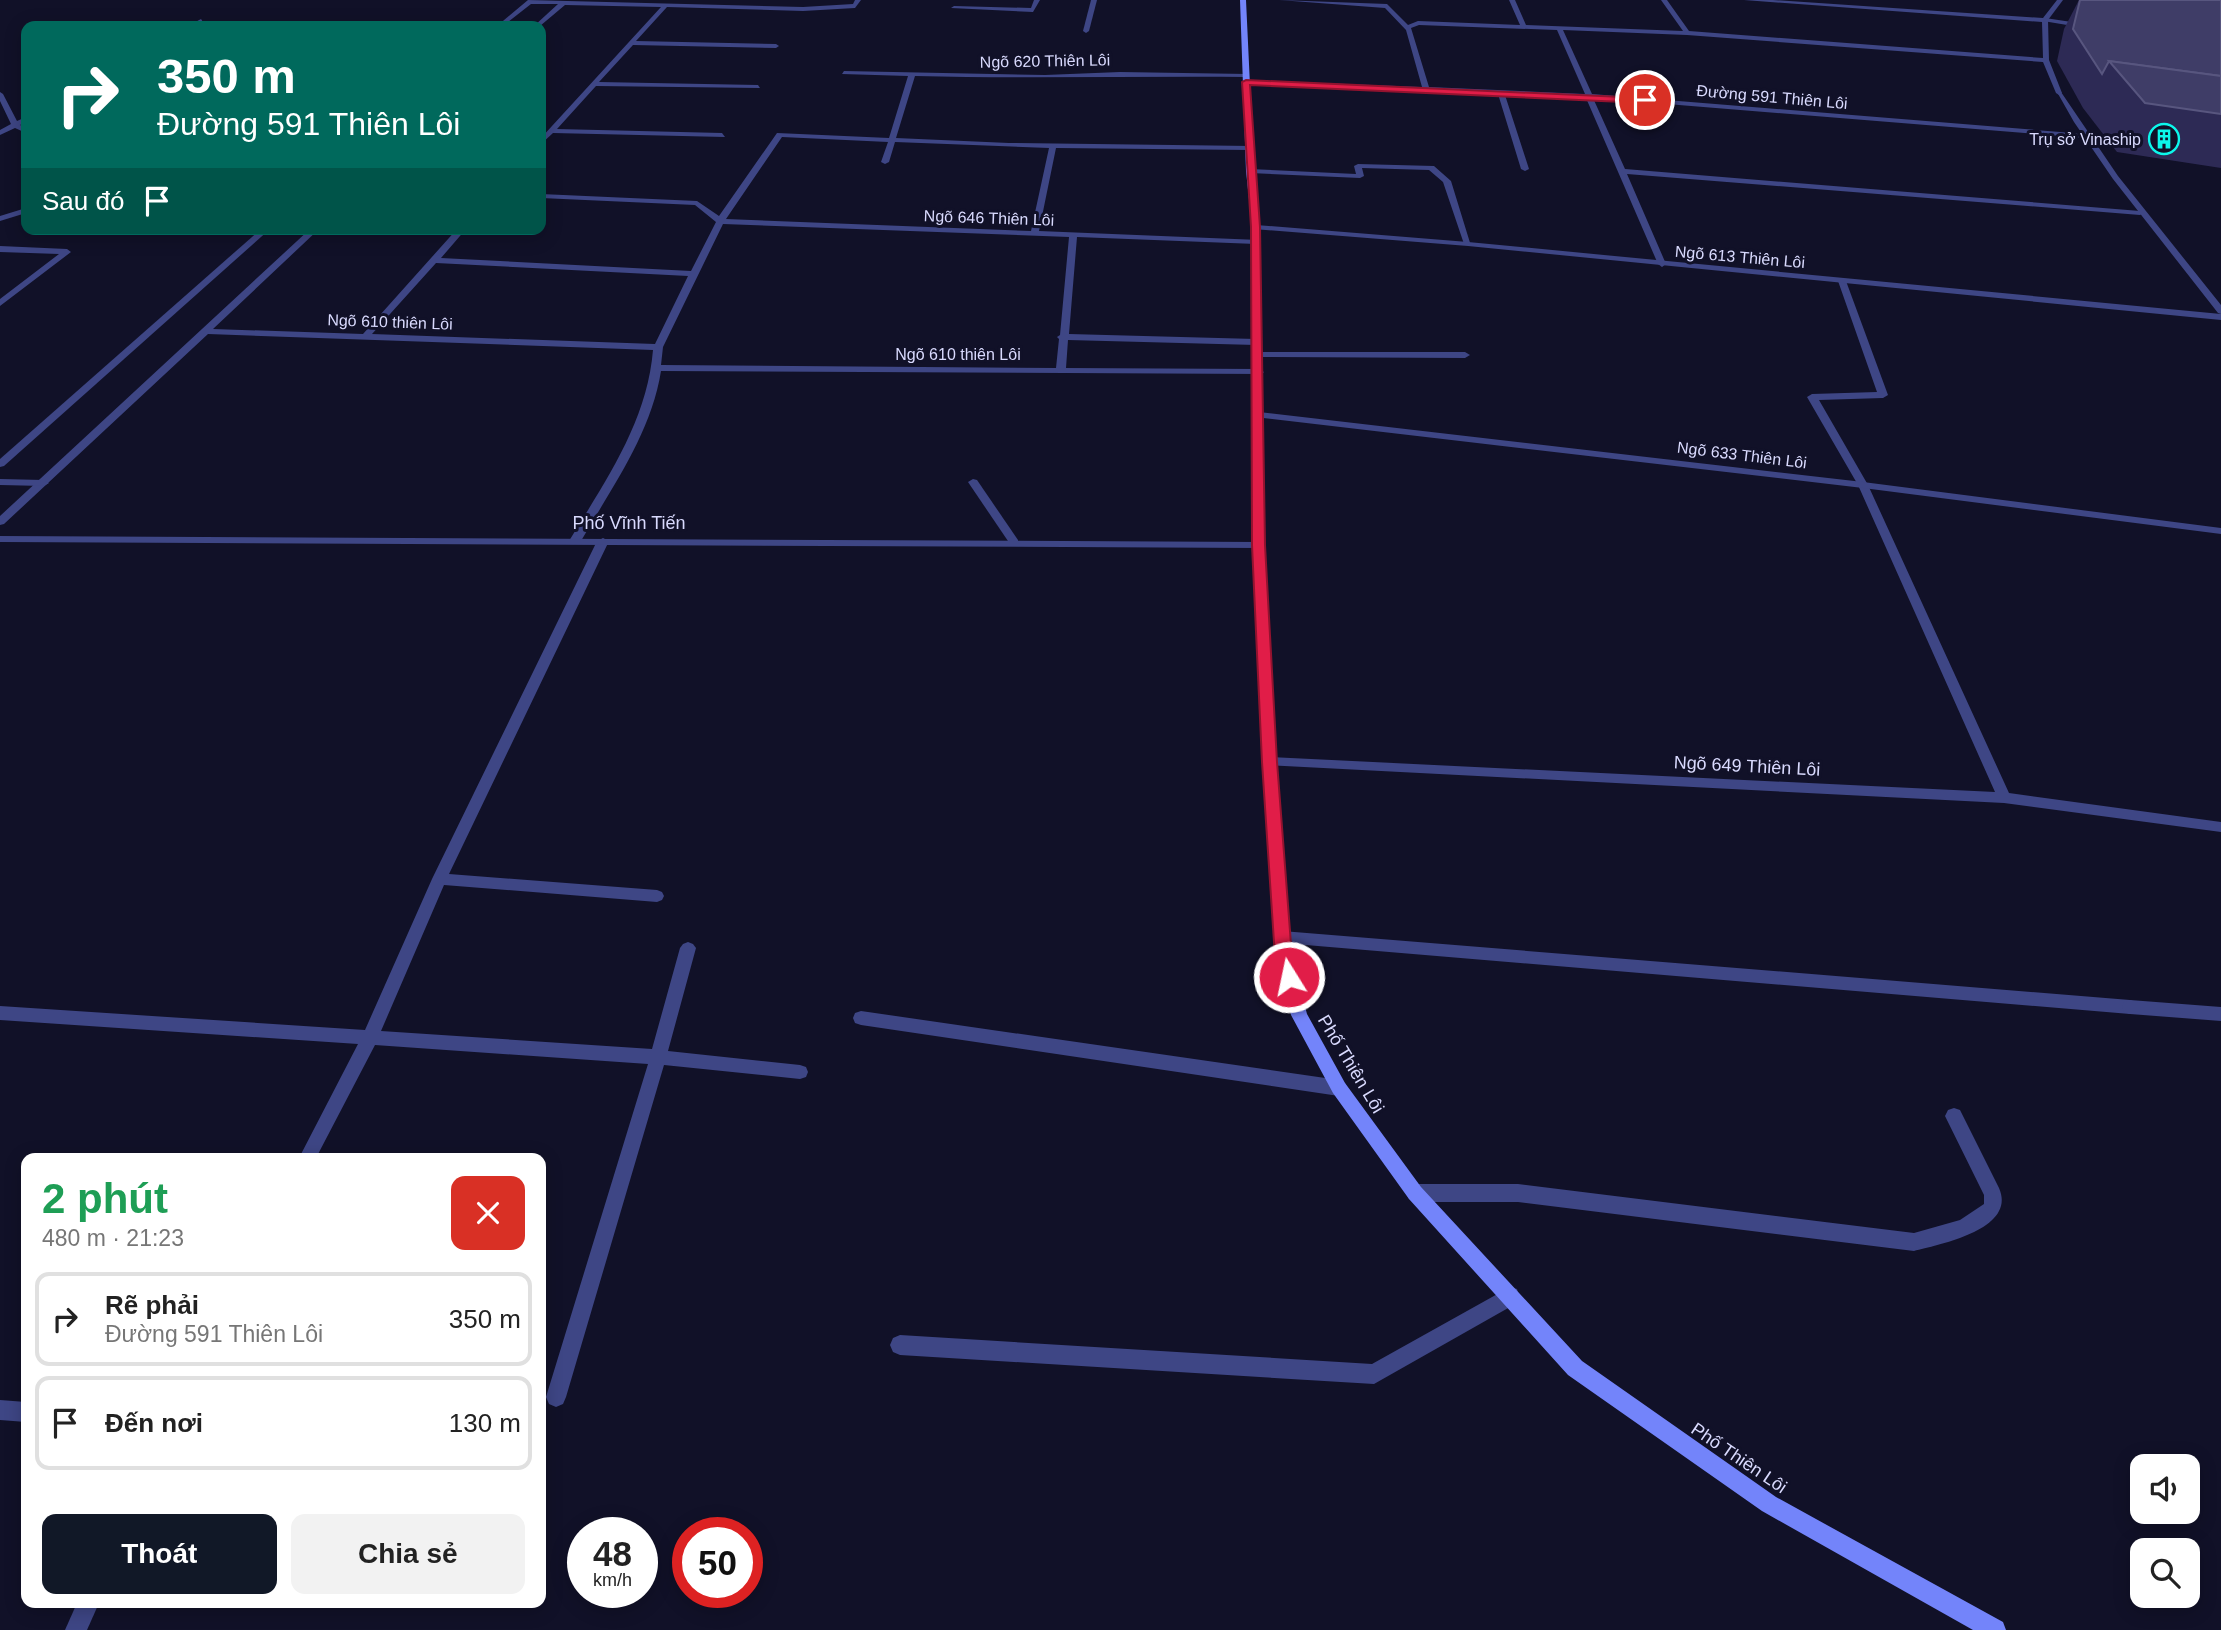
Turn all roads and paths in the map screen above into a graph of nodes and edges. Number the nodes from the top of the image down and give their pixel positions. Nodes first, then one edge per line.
1 (858, 0) edge
2 (1037, 0) edge
3 (1094, 0) edge
4 (1243, 0) edge
5 (1282, 0) edge
6 (1512, 0) edge
7 (1664, 0) edge
8 (1747, 0) edge
9 (2060, 0) edge
10 (531, 1) edge
11 (563, 3) junction
12 (666, 5) junction
13 (954, 8) dead end
14 (2045, 20) junction
15 (506, 21) edge
16 (543, 21) edge
17 (1524, 27) junction
18 (1559, 27) junction
19 (2099, 28) edge
20 (1408, 29) junction
21 (1086, 31) dead end
22 (1688, 33) junction
23 (632, 43) junction
24 (776, 46) dead end
25 (2047, 63) junction
26 (2062, 69) dead end
27 (844, 73) dead end
28 (912, 74) junction
29 (1246, 78) junction
30 (594, 84) junction
31 (758, 88) dead end
32 (1426, 89) junction
33 (1501, 92) junction
34 (0, 94) edge
35 (1590, 96) junction
36 (21, 122) edge
37 (16, 126) junction
38 (21, 128) edge
39 (551, 131) junction
40 (0, 133) edge
41 (722, 135) dead end
42 (546, 136) edge
43 (2085, 136) junction
44 (892, 139) junction
45 (1053, 145) junction
46 (1249, 148) junction
47 (885, 162) dead end
48 (1525, 169) dead end
49 (1250, 171) junction
50 (1620, 171) junction
51 (546, 197) edge
52 (21, 212) edge
53 (2140, 213) junction
54 (0, 219) edge
55 (720, 221) junction
56 (1035, 233) junction
57 (1256, 234) junction
58 (259, 235) edge
59 (309, 235) edge
60 (457, 235) edge
61 (1073, 235) junction
62 (1468, 244) junction
63 (0, 249) edge
64 (434, 260) junction
65 (1662, 264) junction
66 (694, 274) junction
67 (1842, 281) junction
68 (0, 303) edge
69 (2221, 311) edge
70 (2221, 317) edge
71 (205, 331) junction
72 (1062, 337) junction
73 (364, 338) junction
74 (658, 347) junction
75 (1257, 348) junction
76 (1465, 355) dead end
77 (658, 368) junction
78 (1061, 370) junction
79 (1259, 372) junction
80 (1259, 415) junction
81 (0, 464) edge
82 (0, 482) edge
83 (44, 482) junction
84 (973, 482) dead end
85 (1863, 485) junction
86 (0, 522) edge
87 (2221, 531) edge
88 (0, 539) edge
89 (575, 541) junction
90 (603, 541) junction
91 (1014, 542) junction
92 (1259, 545) junction
93 (1269, 762) junction
94 (2004, 798) junction
95 (2221, 827) edge
96 (439, 879) junction
97 (657, 896) dead end
98 (1282, 937) junction
99 (688, 948) dead end
100 (0, 1013) edge
101 (2221, 1014) edge
102 (861, 1018) dead end
103 (370, 1038) junction
104 (658, 1057) junction
105 (800, 1072) dead end
106 (1339, 1088) junction
107 (1954, 1116) dead end
108 (310, 1153) edge
109 (1415, 1193) junction
110 (1510, 1296) junction
111 (900, 1345) dead end
112 (556, 1397) dead end
113 (0, 1410) edge
114 (21, 1412) edge
115 (86, 1608) edge
116 (76, 1630) edge
117 (1995, 1630) edge

1 - 12 street
2 - 13 street
3 - 21 street
4 - 29 main road, Phố Thiên Lôi
5 - 20 street
6 - 17 street
7 - 22 street
8 - 14 street
9 - 14 street
10 - 11 street
10 - 15 street
11 - 12 street
11 - 16 street
12 - 23 street
14 - 19 street
14 - 25 street
17 - 18 street
17 - 20 street
18 - 22 street
18 - 35 street
20 - 32 street
22 - 25 street
23 - 24 street
23 - 30 street
25 - 26 street
25 - 43 street
27 - 28 street, Ngõ 620 Thiên Lôi
28 - 29 street, Ngõ 620 Thiên Lôi
28 - 44 street
29 - 32 street, Đường 591 Thiên Lôi
29 - 46 main road, Phố Thiên Lôi
30 - 31 street
30 - 39 street
32 - 33 street, Đường 591 Thiên Lôi
33 - 35 street, Đường 591 Thiên Lôi
33 - 48 street
34 - 37 street
35 - 43 street, Đường 591 Thiên Lôi
35 - 50 street
36 - 37 street
37 - 38 street
37 - 40 street
39 - 41 street
39 - 42 street
43 - 53 street
44 - 45 street
44 - 47 street
44 - 55 street
45 - 46 street
45 - 56 street
46 - 49 main road, Phố Thiên Lôi
49 - 57 main road, Phố Thiên Lôi
49 - 62 street
50 - 53 street
50 - 65 street
51 - 55 street
52 - 54 street
53 - 69 street
55 - 56 street, Ngõ 646 Thiên Lôi
55 - 66 street
56 - 61 street, Ngõ 646 Thiên Lôi
57 - 61 street, Ngõ 646 Thiên Lôi
57 - 62 street, Ngõ 613 Thiên Lôi
57 - 75 main road, Phố Thiên Lôi
58 - 81 street
59 - 71 street
60 - 64 street
61 - 72 street
62 - 65 street, Ngõ 613 Thiên Lôi
63 - 68 street
64 - 66 street
64 - 73 street
65 - 67 street, Ngõ 613 Thiên Lôi
66 - 74 street
67 - 70 street, Ngõ 613 Thiên Lôi
67 - 85 street
71 - 73 street, Ngõ 610 thiên Lôi
71 - 83 street
72 - 75 street
72 - 78 street
73 - 74 street, Ngõ 610 thiên Lôi
74 - 77 street
75 - 76 street
75 - 79 main road, Phố Thiên Lôi
77 - 78 street, Ngõ 610 thiên Lôi
77 - 89 street
78 - 79 street, Ngõ 610 thiên Lôi
79 - 80 main road, Phố Thiên Lôi
80 - 85 street, Ngõ 633 Thiên Lôi
80 - 92 main road, Phố Thiên Lôi
82 - 83 street
83 - 86 street
84 - 91 street
85 - 87 street, Ngõ 633 Thiên Lôi
85 - 94 street
88 - 89 street, Phố Vĩnh Tiến
89 - 90 street, Phố Vĩnh Tiến
90 - 91 street, Phố Vĩnh Tiến
90 - 96 street
91 - 92 street, Phố Vĩnh Tiến
92 - 93 main road, Phố Thiên Lôi
93 - 94 street, Ngõ 649 Thiên Lôi
93 - 98 main road, Phố Thiên Lôi
94 - 95 street, Ngõ 649 Thiên Lôi
96 - 97 street
96 - 103 street
98 - 101 street
98 - 106 main road, Phố Thiên Lôi
99 - 104 street
100 - 103 street
102 - 106 street
103 - 104 street
103 - 108 street
104 - 105 street
104 - 112 street
106 - 109 main road, Phố Thiên Lôi
107 - 109 street
109 - 110 main road, Phố Thiên Lôi
110 - 111 street
110 - 117 main road, Phố Thiên Lôi
113 - 114 street
115 - 116 street

